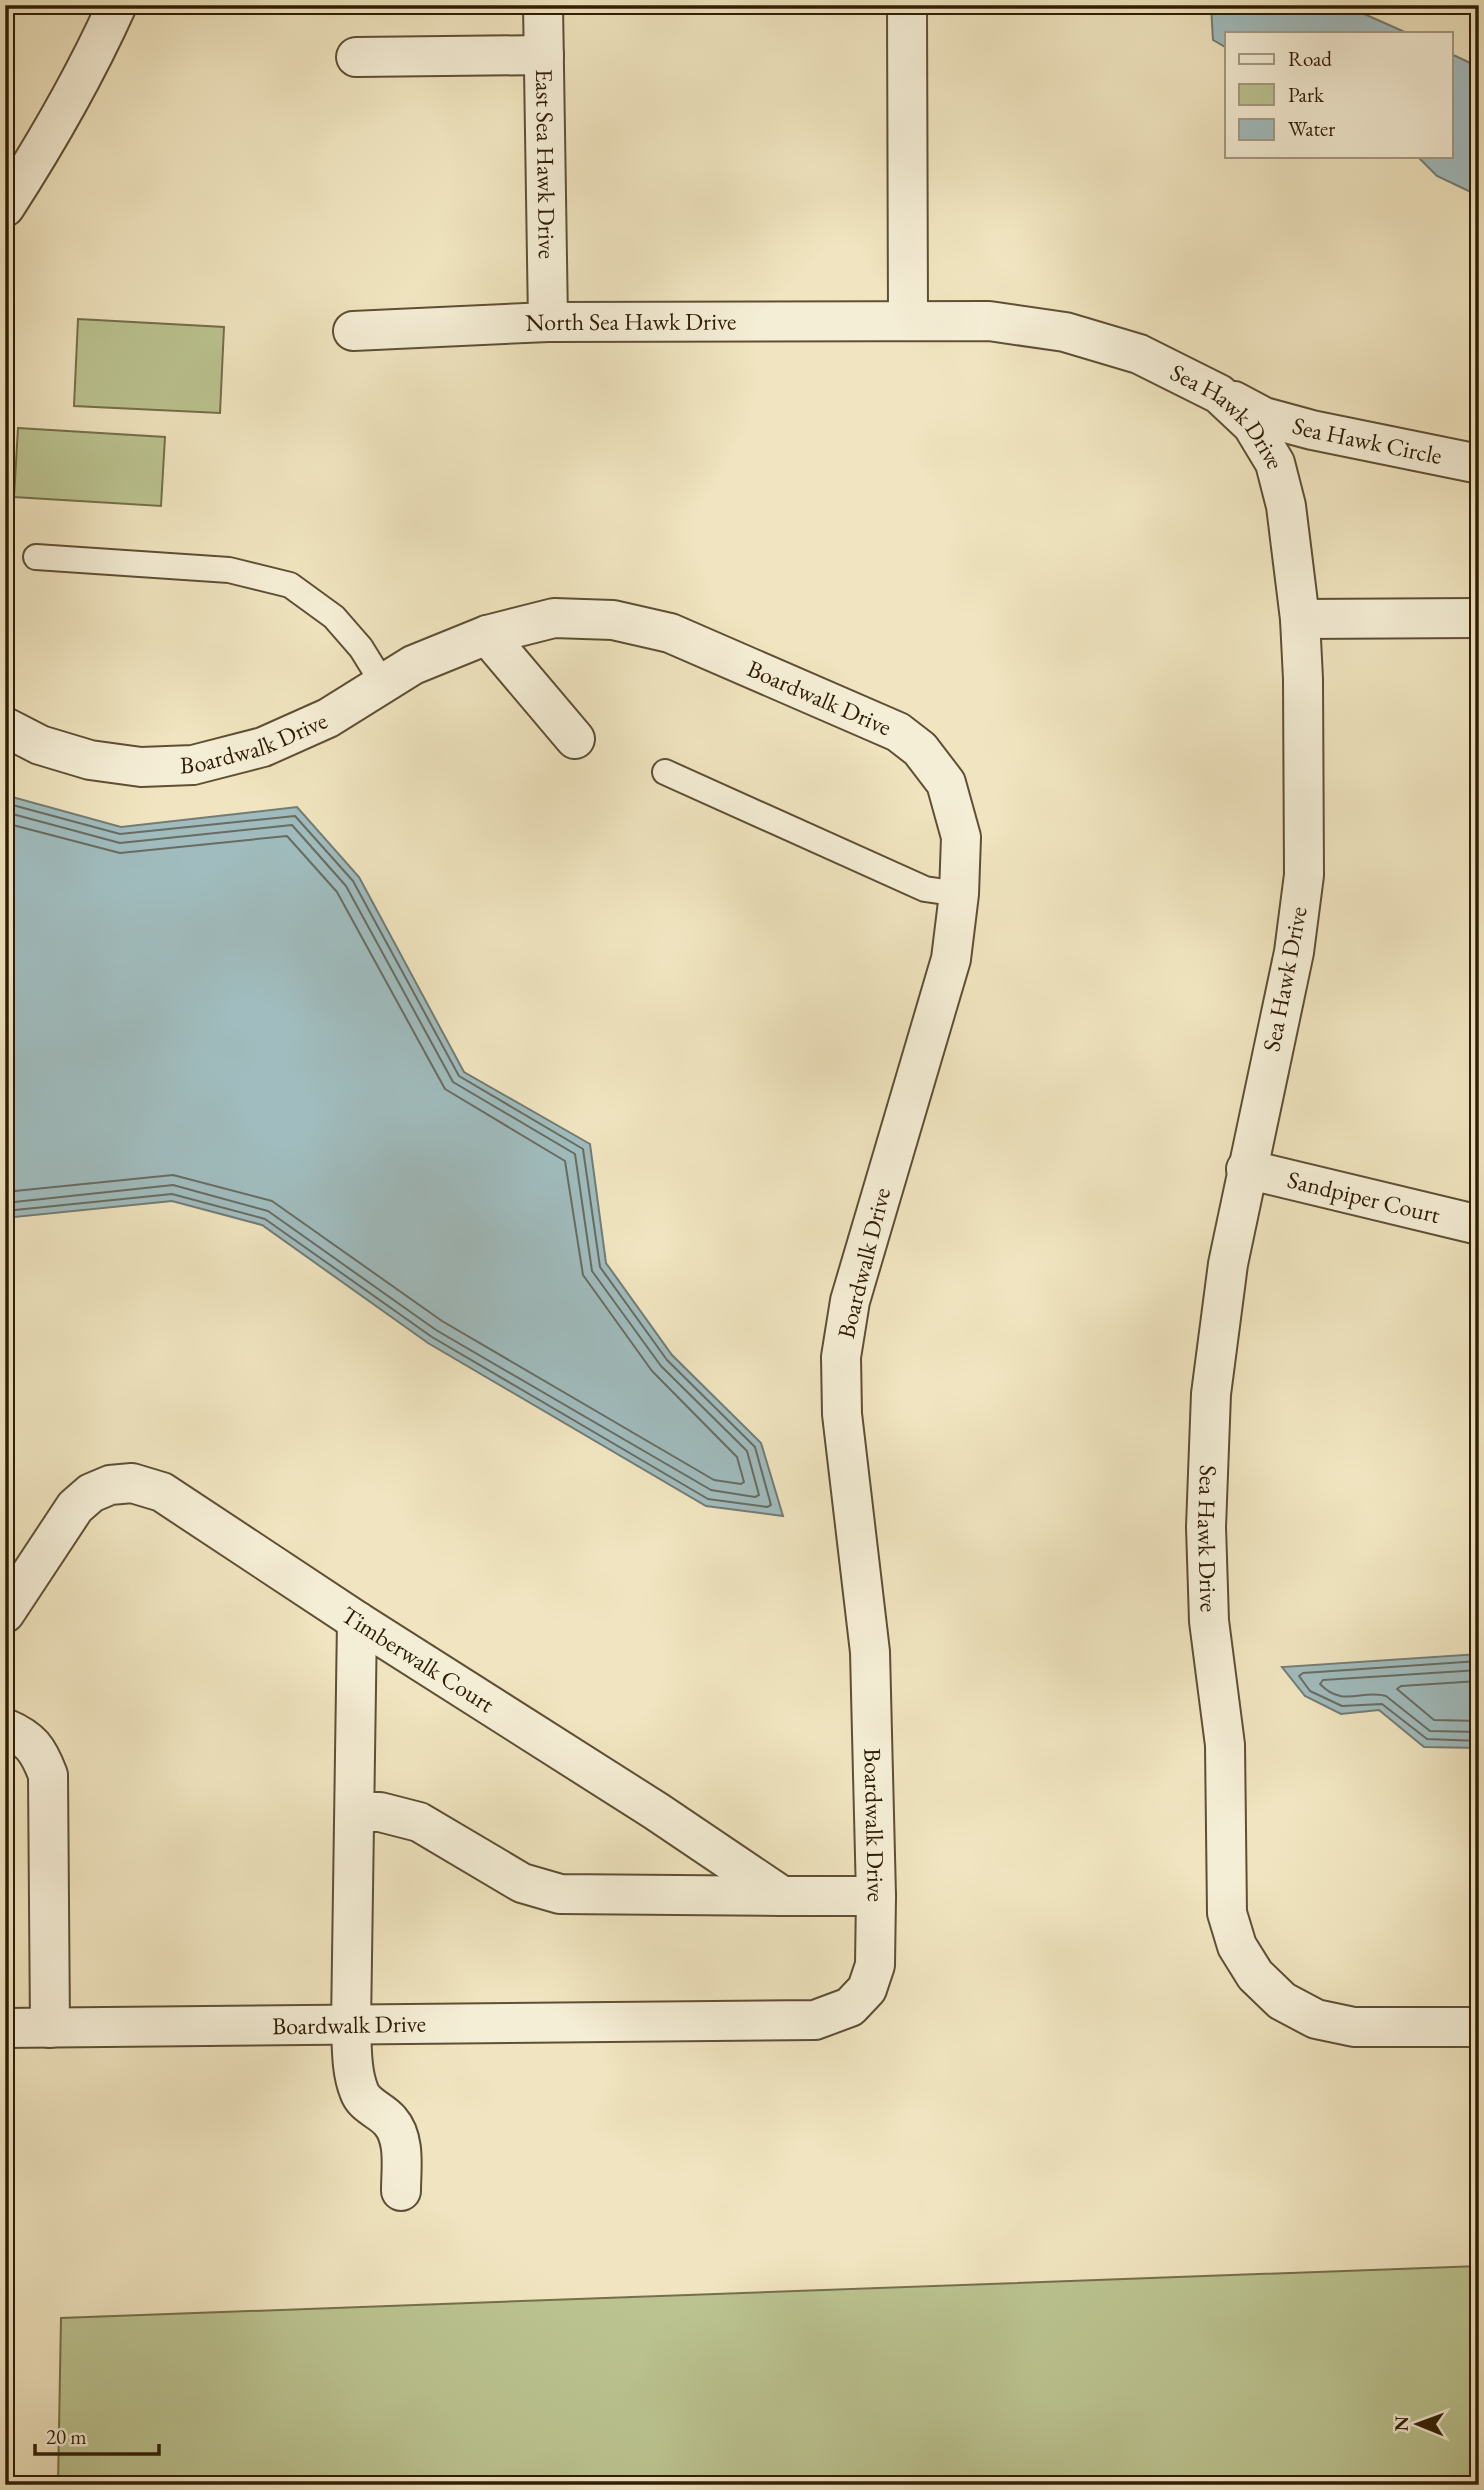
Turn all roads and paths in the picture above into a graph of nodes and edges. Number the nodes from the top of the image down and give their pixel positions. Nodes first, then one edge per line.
1 (117, 5) edge
2 (543, 5) edge
3 (907, 5) edge
4 (544, 55) junction
5 (356, 57) dead end
6 (5, 207) edge
7 (908, 320) junction
8 (548, 322) junction
9 (353, 331) dead end
10 (1219, 394) junction
11 (1479, 464) edge
12 (36, 556) dead end
13 (1479, 618) edge
14 (1300, 619) junction
15 (487, 635) junction
16 (382, 682) junction
17 (5, 727) edge
18 (575, 739) dead end
19 (665, 772) dead end
20 (959, 894) junction
21 (1247, 1169) junction
22 (1479, 1225) edge
23 (5, 1613) edge
24 (357, 1621) junction
25 (5, 1728) edge
26 (356, 1812) junction
27 (782, 1896) junction
28 (876, 1896) junction
29 (351, 2025) junction
30 (1479, 2027) edge
31 (5, 2028) edge
32 (50, 2028) junction
33 (401, 2190) dead end

1 - 6 street
2 - 4 street, East Sea Hawk Drive
3 - 7 street
4 - 5 street
4 - 8 street, East Sea Hawk Drive
7 - 8 street, North Sea Hawk Drive
7 - 10 street, Sea Hawk Drive
8 - 9 street, North Sea Hawk Drive
10 - 11 street, Sea Hawk Circle
10 - 14 street, Sea Hawk Drive
12 - 16 lane
13 - 14 street
14 - 21 street, Sea Hawk Drive
15 - 16 street, Boardwalk Drive
15 - 18 street
15 - 20 street, Boardwalk Drive
16 - 17 street, Boardwalk Drive
19 - 20 lane
20 - 28 street, Boardwalk Drive
21 - 22 street, Sandpiper Court
21 - 30 street, Sea Hawk Drive
23 - 24 street, Timberwalk Court
24 - 26 street
24 - 27 street, Timberwalk Court
25 - 32 street
26 - 27 street
26 - 29 street
27 - 28 street
28 - 29 street, Boardwalk Drive
29 - 32 street, Boardwalk Drive
29 - 33 street
31 - 32 street, Boardwalk Drive

